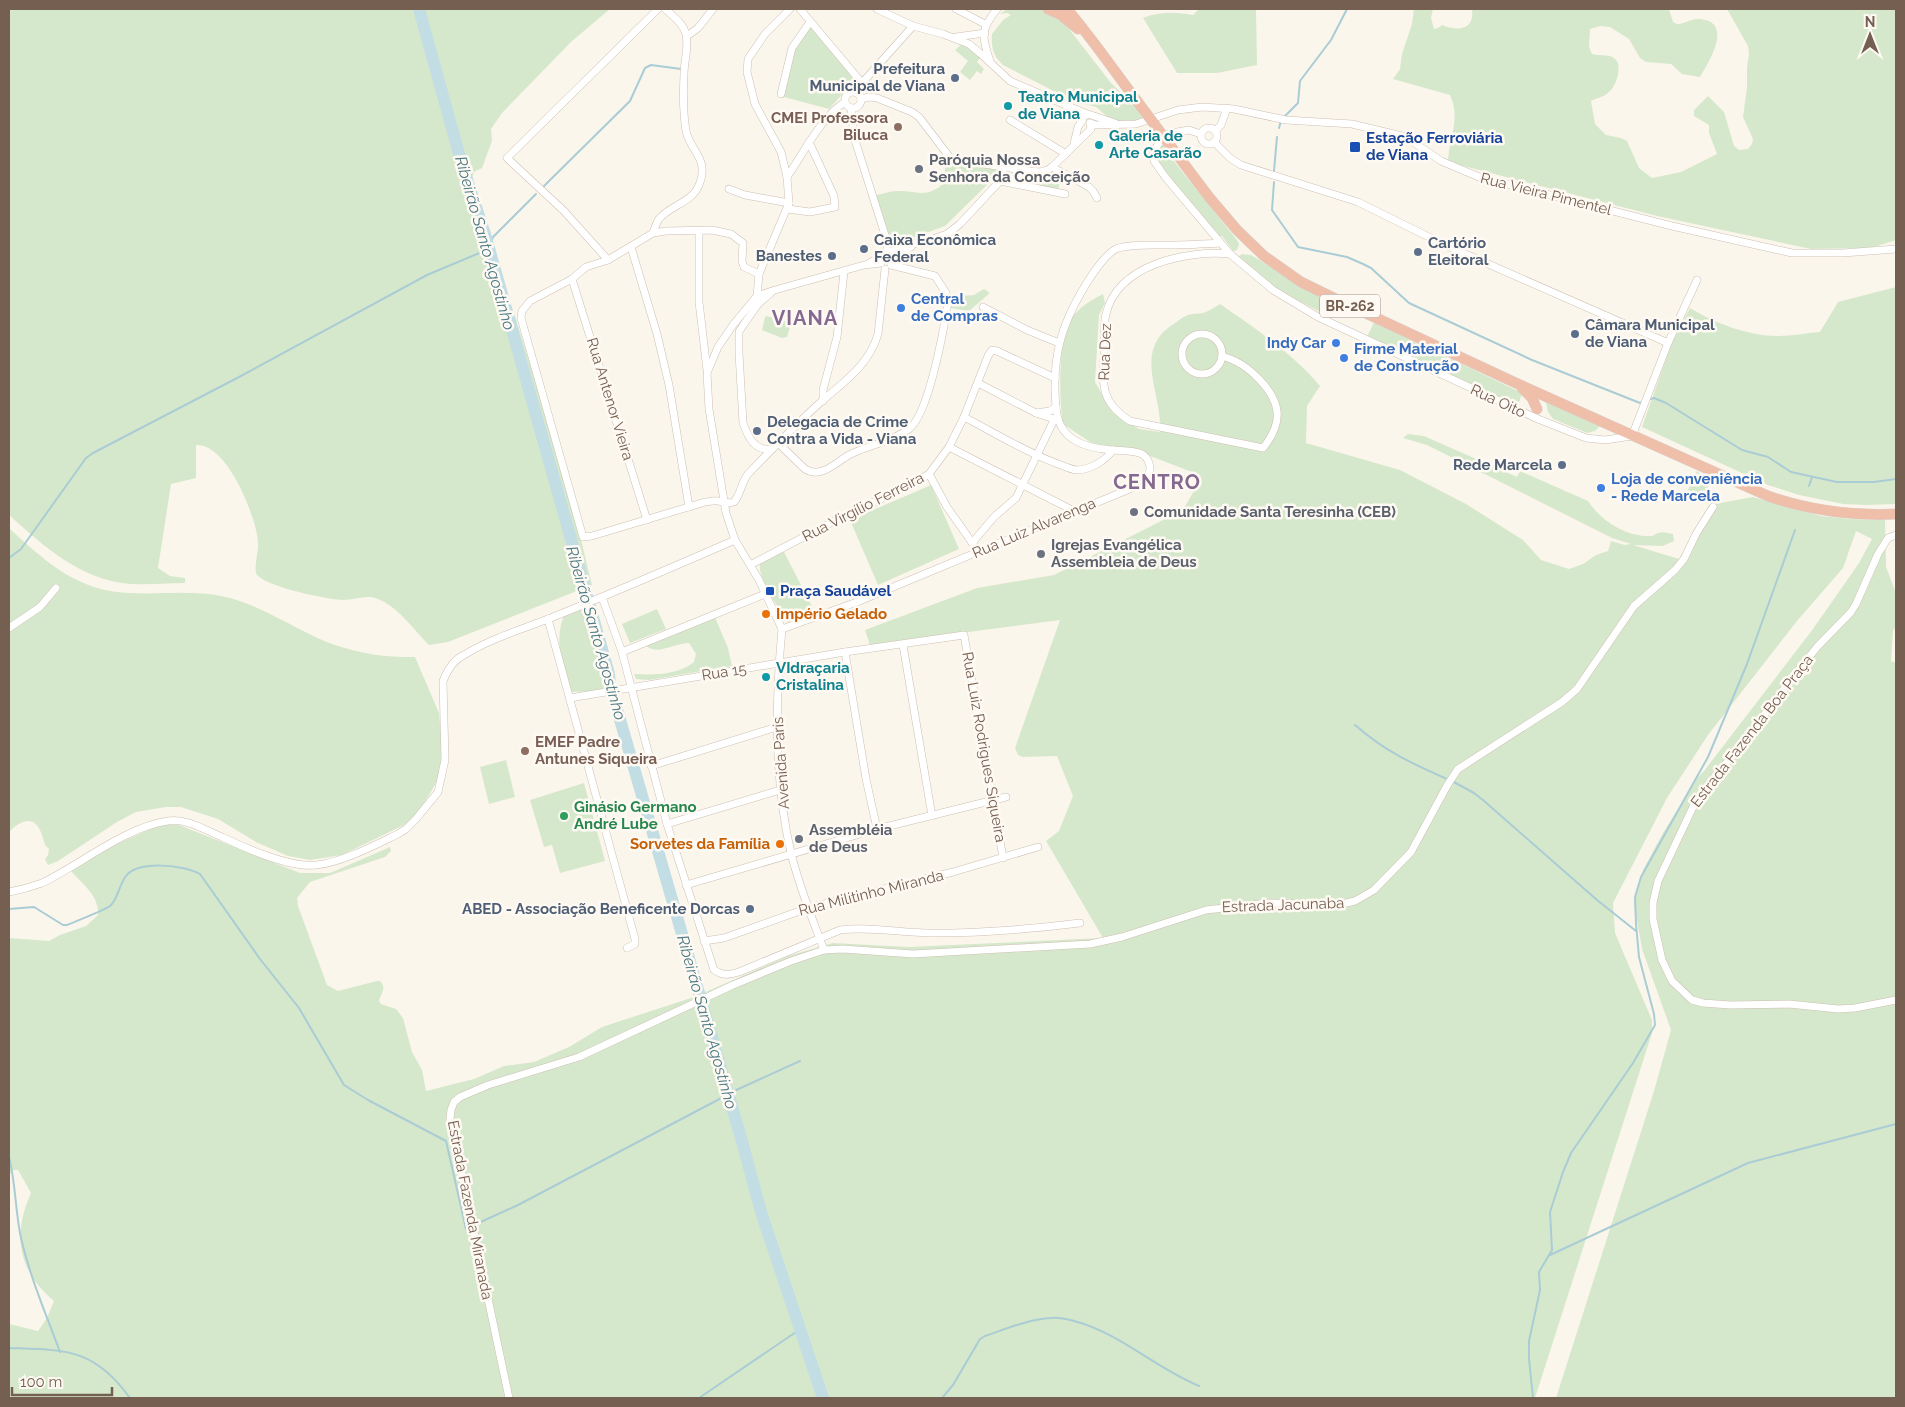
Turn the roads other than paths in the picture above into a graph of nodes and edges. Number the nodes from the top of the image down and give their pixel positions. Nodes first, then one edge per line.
1 (658, 9) edge
2 (665, 9) edge
3 (713, 9) edge
4 (790, 9) edge
5 (800, 9) edge
6 (877, 9) edge
7 (956, 9) edge
8 (997, 9) edge
9 (1048, 9) edge
10 (1067, 9) edge
11 (1074, 9) edge
12 (810, 22) junction
13 (985, 24) junction
14 (913, 26) junction
15 (985, 33) junction
16 (943, 34) junction
17 (686, 36) junction
18 (1096, 44) junction
19 (992, 66) junction
20 (862, 83) junction
21 (854, 92) junction
22 (781, 94) dead end
23 (862, 99) junction
24 (845, 102) junction
25 (851, 108) junction
26 (1227, 108) junction
27 (1087, 119) junction
28 (1010, 120) dead end
29 (1215, 130) junction
30 (1201, 134) junction
31 (809, 142) junction
32 (1214, 142) junction
33 (1068, 152) junction
34 (1002, 166) junction
35 (1052, 167) junction
36 (1030, 171) junction
37 (787, 177) junction
38 (1000, 181) junction
39 (728, 190) dead end
40 (1065, 194) dead end
41 (1097, 198) dead end
42 (789, 206) junction
43 (699, 231) junction
44 (653, 233) junction
45 (1220, 243) junction
46 (631, 247) junction
47 (1896, 249) edge
48 (1230, 254) junction
49 (608, 260) junction
50 (887, 261) junction
51 (864, 265) junction
52 (844, 272) junction
53 (759, 274) junction
54 (572, 279) junction
55 (1697, 280) dead end
56 (758, 300) junction
57 (983, 307) dead end
58 (1058, 343) junction
59 (1668, 343) junction
60 (1222, 356) junction
61 (707, 373) junction
62 (1055, 378) junction
63 (978, 383) junction
64 (1518, 384) junction
65 (1547, 397) junction
66 (822, 401) junction
67 (1056, 407) junction
68 (1036, 413) junction
69 (1537, 414) junction
70 (964, 417) junction
71 (1055, 420) junction
72 (1632, 436) junction
73 (778, 443) junction
74 (949, 447) junction
75 (772, 449) junction
76 (1113, 450) junction
77 (1038, 456) junction
78 (929, 474) junction
79 (1022, 485) junction
80 (724, 503) junction
81 (689, 507) junction
82 (1713, 507) dead end
83 (1074, 511) junction
84 (1896, 514) edge
85 (647, 520) junction
86 (1896, 535) edge
87 (735, 540) junction
88 (972, 543) junction
89 (978, 552) junction
90 (750, 565) junction
91 (56, 588) dead end
92 (765, 594) junction
93 (598, 598) junction
94 (548, 619) junction
95 (9, 628) edge
96 (782, 630) junction
97 (964, 635) joint
98 (903, 645) junction
99 (622, 652) junction
100 (845, 652) junction
101 (779, 664) junction
102 (631, 687) junction
103 (570, 698) junction
104 (777, 727) junction
105 (651, 766) junction
106 (780, 790) junction
107 (1006, 797) dead end
108 (994, 800) junction
109 (932, 816) junction
110 (667, 824) junction
111 (877, 829) junction
112 (1038, 847) dead end
113 (791, 853) junction
114 (1003, 858) junction
115 (686, 885) junction
116 (9, 892) edge
117 (808, 908) junction
118 (1080, 923) dead end
119 (820, 939) junction
120 (704, 941) junction
121 (627, 948) dead end
122 (824, 950) junction
123 (1896, 1000) edge
124 (696, 1002) joint
125 (509, 1398) edge

1 - 49 street
2 - 17 street
3 - 17 street
4 - 37 street
5 - 12 street
6 - 14 street
7 - 13 street
8 - 13 street
9 - 18 highway
10 - 18 highway, BR-262
11 - 18 highway
12 - 20 street
12 - 22 street
13 - 15 street
14 - 16 street
14 - 20 street
15 - 16 street
15 - 19 street
16 - 19 street
17 - 44 street
18 - 64 highway, BR-262, bridge
19 - 27 street
20 - 21 street
21 - 23 street
21 - 24 street
23 - 25 street
23 - 34 street
24 - 25 street
24 - 31 street
25 - 50 street
26 - 27 street, Rua Vieira Pimentel
26 - 29 street
26 - 47 street, Rua Vieira Pimentel
27 - 33 street
27 - 33 street
28 - 33 street
29 - 30 street
29 - 32 street
30 - 32 street
30 - 45 street, Rua Oito
31 - 37 street
31 - 42 street
32 - 59 street
33 - 35 street
34 - 36 street
34 - 38 street
35 - 36 street
35 - 41 street
36 - 38 street
37 - 42 street
38 - 40 street
38 - 50 street
39 - 42 street
42 - 53 street
43 - 44 street
43 - 53 street
43 - 61 street
44 - 46 street
45 - 48 street, Rua Oito
45 - 58 street
46 - 49 street
46 - 81 street
48 - 60 street, Rua Dez
48 - 69 street, Rua Oito
49 - 54 street
50 - 51 street
50 - 51 street
50 - 66 street
50 - 73 street
51 - 52 street
52 - 56 street
52 - 66 street
53 - 56 street
54 - 85 street, Rua Antenor Vieira
54 - 85 street
55 - 59 street
56 - 61 street
56 - 75 street
57 - 58 street
58 - 62 street
59 - 72 street
60 - 60 street
61 - 80 street
62 - 63 street, Rua Virgílio Ferreira
62 - 67 street
63 - 68 street
63 - 70 street, Rua Virgílio Ferreira
64 - 65 highway, BR-262
64 - 69 highway
65 - 69 street
65 - 72 highway, BR-262
66 - 73 street
67 - 68 street
67 - 71 street
68 - 71 street
69 - 72 street, Rua Oito
70 - 74 street, Rua Virgílio Ferreira
70 - 77 street
71 - 76 street, Rua Luiz Alvarenga
71 - 77 street
72 - 84 highway, BR-262
73 - 75 street
74 - 78 street, Rua Virgílio Ferreira
74 - 79 street
75 - 80 street
76 - 77 street
76 - 83 street, Rua Luiz Alvarenga
77 - 79 street
78 - 88 street
78 - 90 street, Rua Virgílio Ferreira
79 - 83 street
79 - 88 street
80 - 81 street
80 - 87 street
81 - 85 street
82 - 122 street, Estrada Jacunaba
83 - 89 street, Rua Luiz Alvarenga
86 - 123 street, Estrada Fazenda Boa Praça
87 - 90 street
87 - 93 street
88 - 89 street
89 - 96 street, Rua Luiz Alvarenga
90 - 92 street
91 - 95 street
92 - 96 street
92 - 99 street
93 - 94 street
93 - 99 street
94 - 103 street
94 - 116 street
96 - 101 street, Avenida París
97 - 98 street, Rua 15
97 - 108 street, Rua Luiz Rodrigues Siqueira
98 - 100 street, Rua 15
98 - 109 street
99 - 102 street
100 - 101 street, Rua 15
100 - 111 street
101 - 102 street, Rua 15
101 - 104 street, Avenida París
102 - 103 street, Rua 15
102 - 105 street
103 - 121 street
104 - 105 street
104 - 106 street, Avenida París
105 - 110 street
106 - 110 street
106 - 113 street, Avenida París
107 - 108 street
108 - 109 street
108 - 114 street, Rua Luiz Rodrigues Siqueira
109 - 111 street
110 - 115 street
111 - 113 street
112 - 114 street, Rua Militinho Miranda
113 - 115 street
113 - 117 street, Avenida París
114 - 117 street, Rua Militinho Miranda
115 - 120 street
117 - 119 street, Avenida París
117 - 120 street, Rua Militinho Miranda
118 - 119 street
119 - 120 street
119 - 122 street, Avenida París
122 - 124 street, Estrada Jacunaba
124 - 125 street, Estrada Fazenda Miranada

